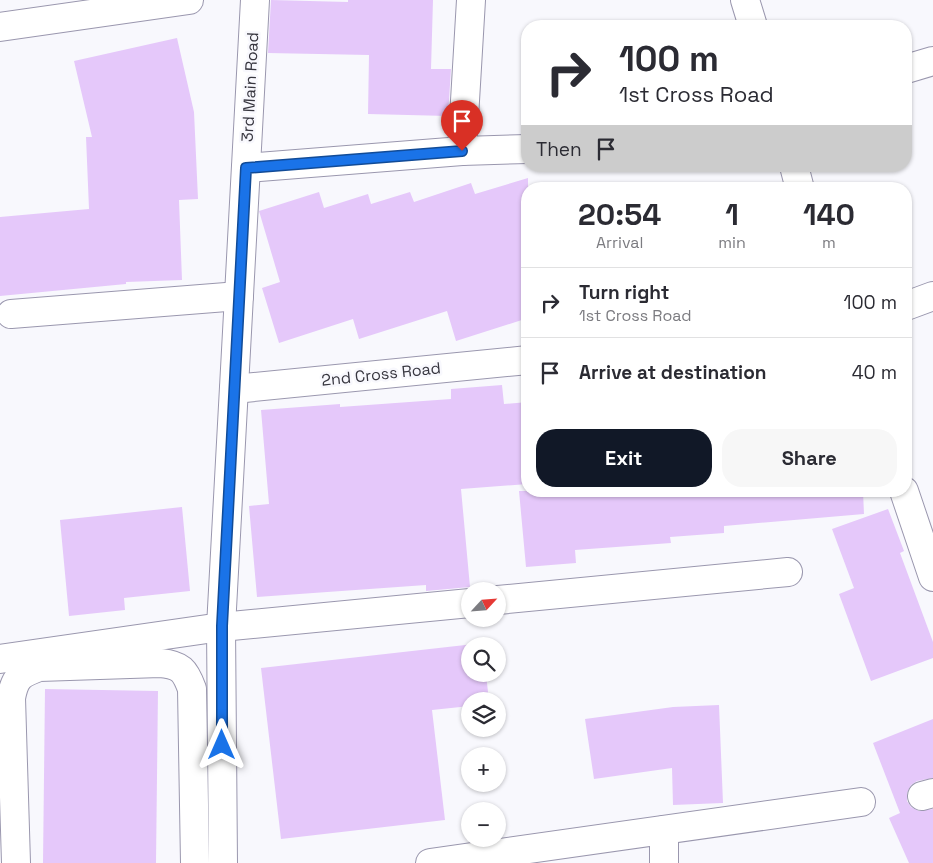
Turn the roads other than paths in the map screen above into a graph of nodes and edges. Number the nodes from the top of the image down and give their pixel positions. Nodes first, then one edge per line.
1 (189, 0) edge
2 (254, 0) edge
3 (471, 0) edge
4 (745, 0) edge
5 (751, 20) edge
6 (0, 27) edge
7 (933, 61) edge
8 (912, 68) edge
9 (521, 148) edge
10 (462, 151) junction
11 (246, 168) junction
12 (239, 296) junction
13 (933, 296) edge
14 (912, 304) edge
15 (12, 314) dead end
16 (521, 361) edge
17 (234, 389) junction
18 (907, 497) edge
19 (927, 534) edge
20 (788, 572) dead end
21 (933, 577) edge
22 (506, 599) edge
23 (461, 604) edge
24 (222, 626) junction
25 (0, 659) edge
26 (861, 802) dead end
27 (664, 830) junction
28 (16, 863) edge
29 (196, 863) edge
30 (223, 863) edge
31 (439, 863) edge
32 (664, 863) edge

1 - 6 street
2 - 11 street, 3rd Main Road
3 - 10 street
4 - 5 street
7 - 8 street
9 - 10 street
10 - 11 street
11 - 12 street, 3rd Main Road
12 - 15 street
12 - 17 street, 3rd Main Road
13 - 14 street
16 - 17 street, 2nd Cross Road
17 - 24 street, 3rd Main Road
18 - 19 street
19 - 21 street
20 - 22 street
23 - 24 street
24 - 25 street
24 - 30 street, 3rd Main Road
26 - 27 street
27 - 31 street
27 - 32 street
28 - 29 street

